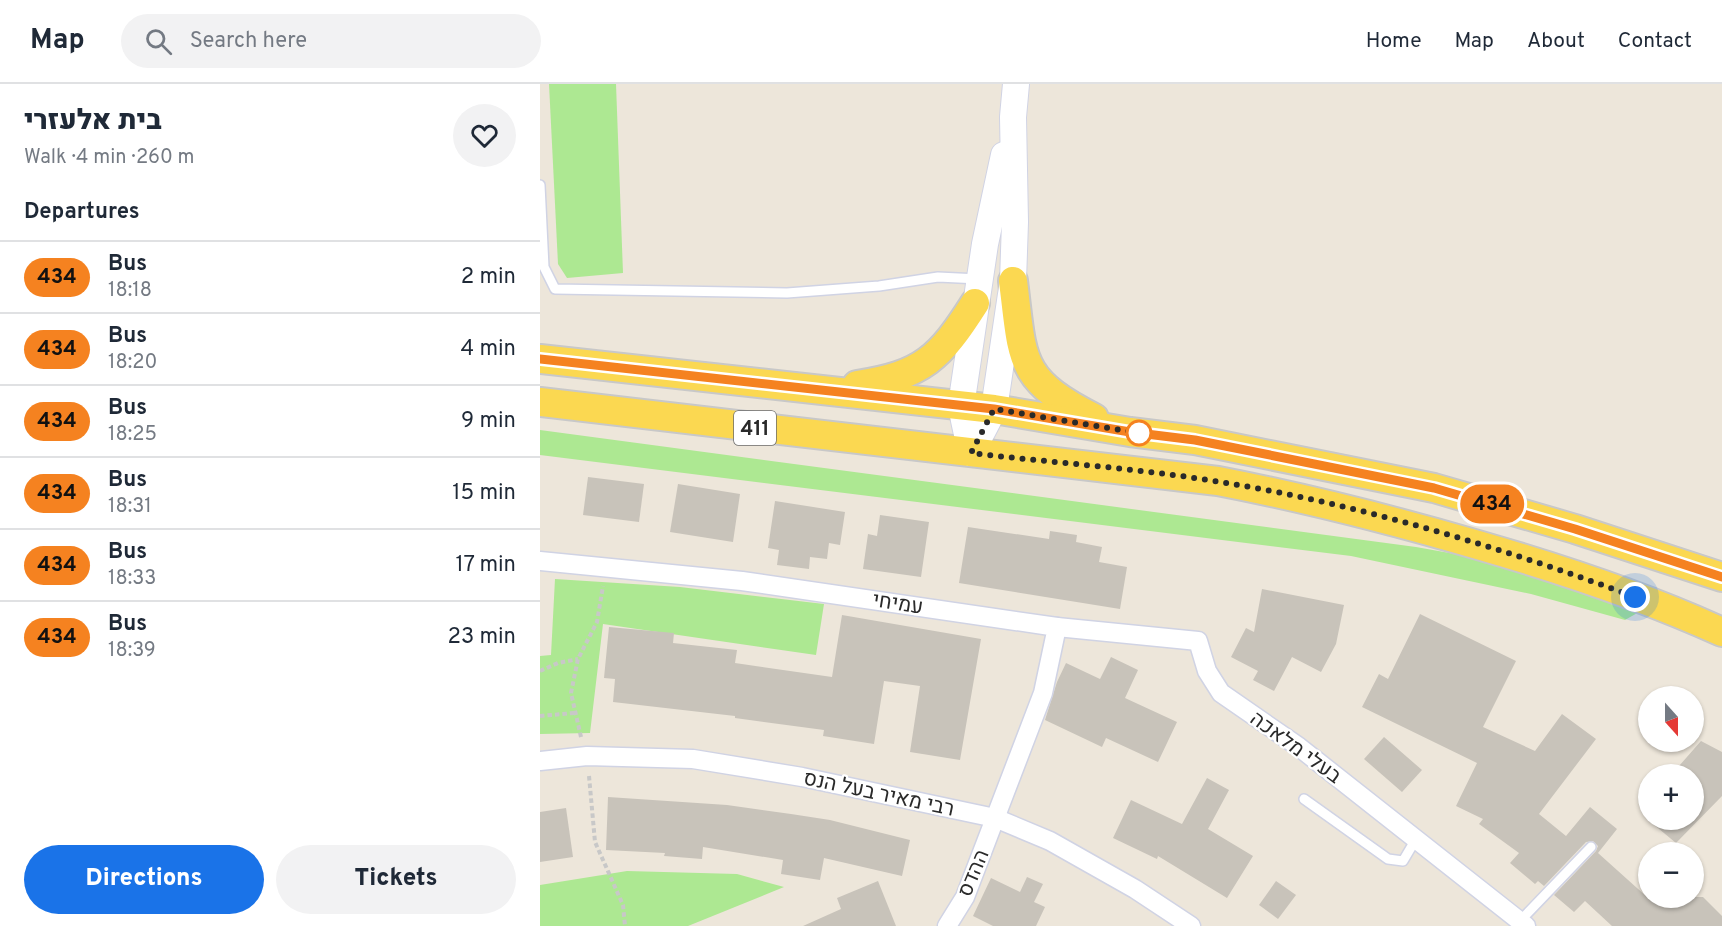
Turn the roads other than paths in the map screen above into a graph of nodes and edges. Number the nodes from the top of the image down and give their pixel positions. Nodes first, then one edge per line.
1 (1016, 84) edge
2 (1013, 117) junction
3 (540, 185) edge
4 (1013, 280) junction
5 (977, 291) junction
6 (540, 359) edge
7 (829, 389) junction
8 (540, 402) edge
9 (961, 406) junction
10 (994, 409) junction
11 (1130, 432) junction
12 (971, 453) junction
13 (540, 561) edge
14 (1722, 577) edge
15 (1057, 627) junction
16 (1722, 632) edge
17 (540, 761) edge
18 (1304, 799) dead end
19 (995, 818) junction
20 (1416, 839) junction
21 (1591, 847) dead end
22 (1523, 923) edge
23 (946, 926) edge
24 (1191, 926) edge

1 - 2 main road
2 - 4 main road
2 - 5 main road
3 - 5 lane
4 - 10 main road
4 - 11 main road
5 - 7 main road
5 - 9 main road
6 - 7 main road, 411
7 - 9 main road, 411
8 - 12 main road, 411
9 - 10 main road, 411
9 - 12 main road
10 - 11 main road, 411
10 - 12 main road
11 - 14 main road, 411
12 - 16 main road, 411
13 - 15 street, עמיחי
15 - 19 street
15 - 20 street, בעלי מלאכה
17 - 19 street, רבי מאיר בעל הנס
18 - 20 lane
19 - 23 street, ההדס
19 - 24 street, רבי מאיר בעל הנס
20 - 22 street, בעלי מלאכה
21 - 22 lane

